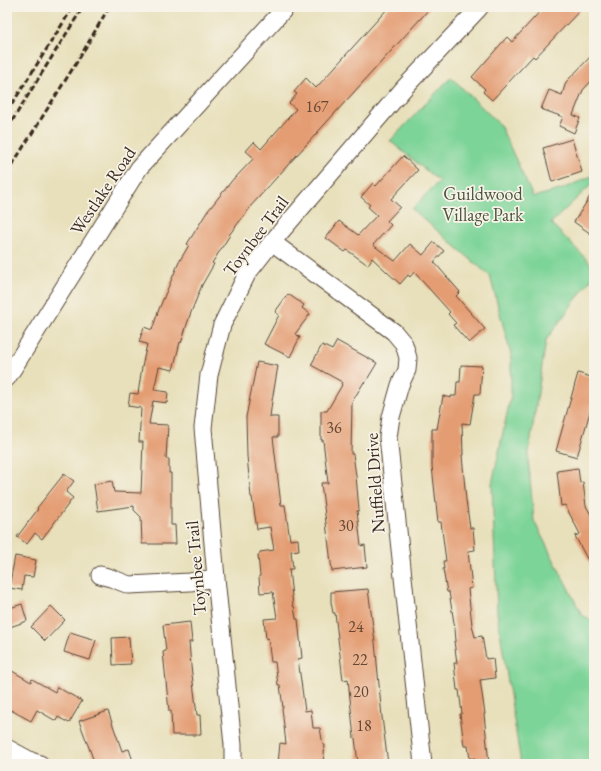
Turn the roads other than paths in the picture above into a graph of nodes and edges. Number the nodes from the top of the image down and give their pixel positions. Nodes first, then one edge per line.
1 (286, 7) edge
2 (480, 7) edge
3 (272, 242) junction
4 (7, 378) edge
5 (100, 575) dead end
6 (216, 578) junction
7 (7, 748) edge
8 (40, 764) edge
9 (233, 764) edge
10 (423, 764) edge

1 - 4 street, Westlake Road
2 - 3 street, Toynbee Trail
3 - 6 street, Toynbee Trail
3 - 10 street, Nuffield Drive
5 - 6 street
6 - 9 street, Toynbee Trail
7 - 8 street

